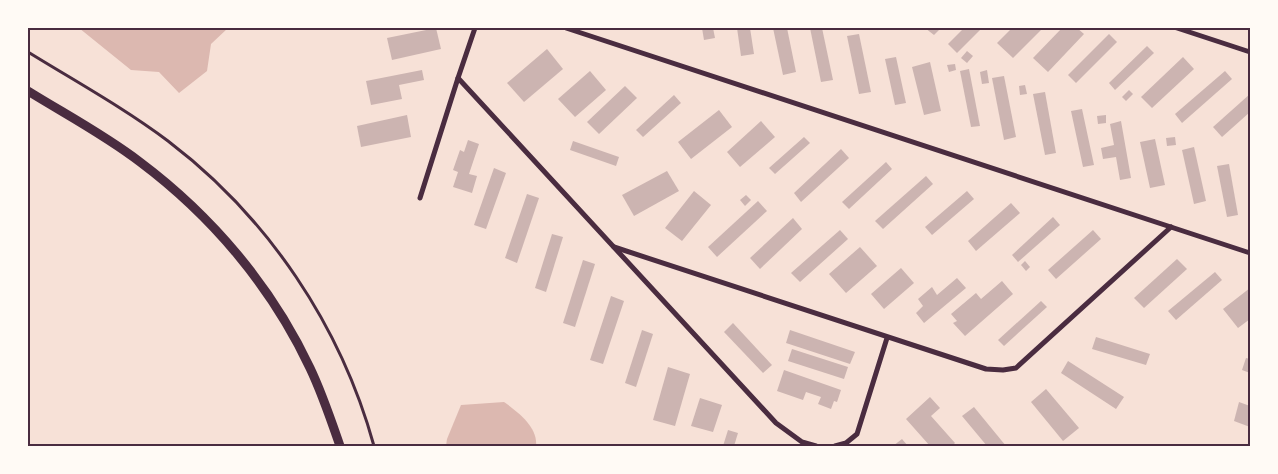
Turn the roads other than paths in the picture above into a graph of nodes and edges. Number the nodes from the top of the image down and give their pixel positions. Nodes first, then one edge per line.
1 (475, 28) edge
2 (566, 28) edge
3 (1176, 28) edge
4 (1250, 52) edge
5 (458, 78) junction
6 (28, 91) edge
7 (420, 198) dead end
8 (1171, 227) junction
9 (614, 247) junction
10 (1250, 253) edge
11 (887, 338) junction
12 (340, 446) edge
13 (816, 446) edge
14 (835, 446) edge

1 - 5 street
2 - 8 street
3 - 4 street
5 - 7 street
5 - 9 street
6 - 12 street
8 - 10 street
8 - 11 street
9 - 11 street
9 - 13 street
11 - 14 street

